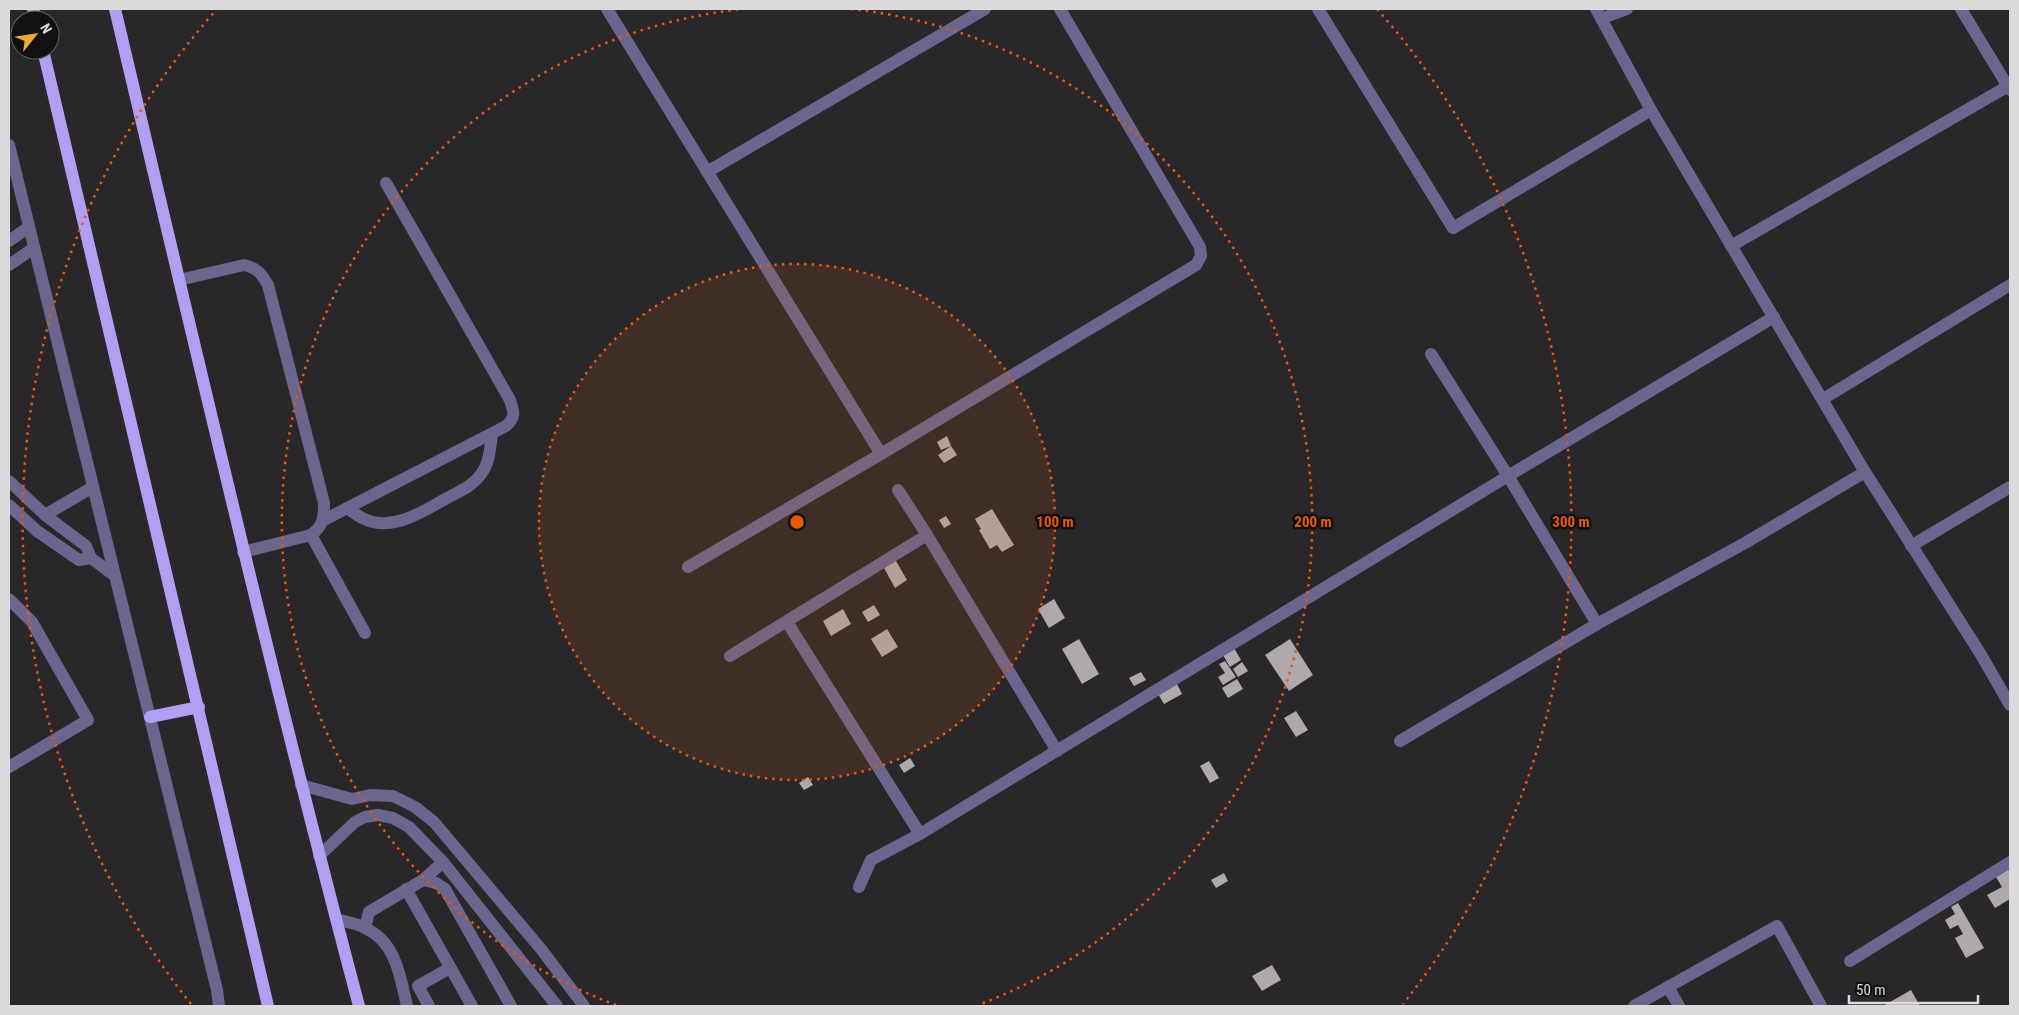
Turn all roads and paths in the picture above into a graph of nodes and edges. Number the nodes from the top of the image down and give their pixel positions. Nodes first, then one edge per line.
1 (115, 9) edge
2 (607, 9) edge
3 (985, 9) edge
4 (1060, 9) edge
5 (1318, 9) edge
6 (1627, 9) edge
7 (1960, 9) edge
8 (1600, 14) edge
9 (45, 60) edge
10 (2009, 87) edge
11 (1650, 110) junction
12 (9, 145) edge
13 (708, 172) junction
14 (386, 183) dead end
15 (29, 227) junction
16 (9, 241) edge
17 (1731, 246) junction
18 (34, 248) junction
19 (9, 266) edge
20 (179, 280) junction
21 (2010, 285) edge
22 (1774, 317) junction
23 (1431, 354) dead end
24 (1823, 399) junction
25 (492, 434) junction
26 (881, 454) junction
27 (1865, 472) junction
28 (1508, 476) junction
29 (9, 481) edge
30 (93, 487) junction
31 (2010, 487) edge
32 (898, 490) dead end
33 (9, 505) edge
34 (347, 508) junction
35 (46, 515) junction
36 (324, 520) junction
37 (311, 534) junction
38 (927, 535) junction
39 (1911, 546) junction
40 (243, 552) junction
41 (91, 558) junction
42 (688, 567) dead end
43 (115, 576) junction
44 (9, 599) edge
45 (787, 622) junction
46 (1597, 624) junction
47 (365, 633) dead end
48 (730, 656) dead end
49 (2010, 705) edge
50 (198, 707) junction
51 (150, 717) junction
52 (1400, 741) dead end
53 (1057, 751) junction
54 (9, 768) edge
55 (301, 785) junction
56 (920, 834) junction
57 (319, 856) junction
58 (443, 862) junction
59 (2010, 862) edge
60 (423, 880) junction
61 (859, 887) dead end
62 (406, 889) junction
63 (336, 919) junction
64 (365, 928) junction
65 (1850, 960) dead end
66 (450, 968) junction
67 (418, 986) junction
68 (1668, 987) junction
69 (403, 988) junction
70 (219, 1006) edge
71 (268, 1006) edge
72 (359, 1006) edge
73 (407, 1006) edge
74 (429, 1006) edge
75 (472, 1006) edge
76 (511, 1006) edge
77 (557, 1006) edge
78 (584, 1006) edge
79 (1634, 1006) edge
80 (1679, 1006) edge
81 (1821, 1006) edge

1 - 20 main road
2 - 13 street
3 - 13 street
4 - 26 street
5 - 11 street
6 - 8 street
7 - 10 street
8 - 11 street
9 - 50 main road
10 - 17 street
11 - 17 street
12 - 15 street
13 - 26 street
14 - 25 street
15 - 16 street
15 - 18 street
17 - 22 street
18 - 19 street
18 - 30 street
20 - 36 street
20 - 40 main road
21 - 24 street
22 - 24 street
22 - 28 street
23 - 28 street
24 - 27 street
25 - 34 street
25 - 34 street
26 - 42 street
27 - 39 street
27 - 46 street
28 - 46 street
28 - 53 street
29 - 35 street
30 - 35 street
30 - 43 street
31 - 39 street
32 - 38 street
33 - 41 street
34 - 36 street
35 - 41 street
36 - 37 street
37 - 40 street
37 - 47 street
38 - 45 street
38 - 53 street
39 - 49 street
40 - 55 main road
41 - 43 street
43 - 51 street
44 - 54 street
45 - 48 street
45 - 56 street
46 - 52 street
50 - 51 main road
50 - 71 main road
51 - 70 street
53 - 56 street
55 - 57 main road
55 - 78 street
56 - 61 street
57 - 58 street
57 - 63 main road
58 - 60 street
58 - 77 street
59 - 65 street
60 - 62 street
60 - 76 street
62 - 64 street
62 - 66 street
63 - 64 street
63 - 72 main road
64 - 69 street
66 - 67 street
66 - 75 street
67 - 69 street
67 - 74 street
68 - 79 street
68 - 80 street
68 - 81 street
69 - 73 street

